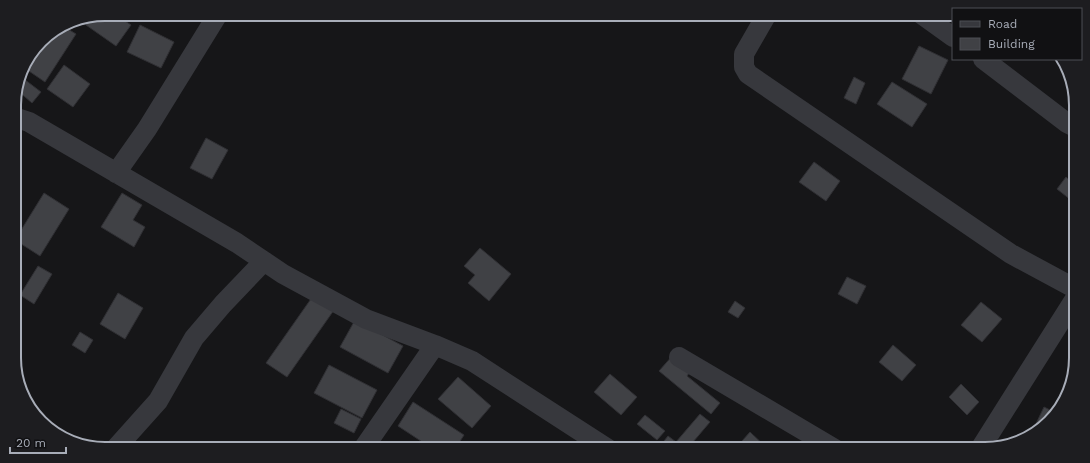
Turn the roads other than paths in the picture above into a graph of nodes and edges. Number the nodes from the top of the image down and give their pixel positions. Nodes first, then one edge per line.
1 (214, 21) edge
2 (763, 21) edge
3 (931, 21) edge
4 (952, 36) edge
5 (984, 60) edge
6 (21, 119) edge
7 (1069, 124) edge
8 (116, 173) junction
9 (264, 261) junction
10 (1069, 285) edge
11 (1069, 308) edge
12 (435, 345) junction
13 (679, 358) dead end
14 (121, 442) edge
15 (368, 442) edge
16 (597, 442) edge
17 (823, 442) edge
18 (984, 442) edge

1 - 8 street
2 - 10 street
3 - 4 street
5 - 7 street
6 - 8 street
8 - 9 street
9 - 12 street
9 - 14 street
11 - 18 street
12 - 15 street
12 - 16 street
13 - 17 street

